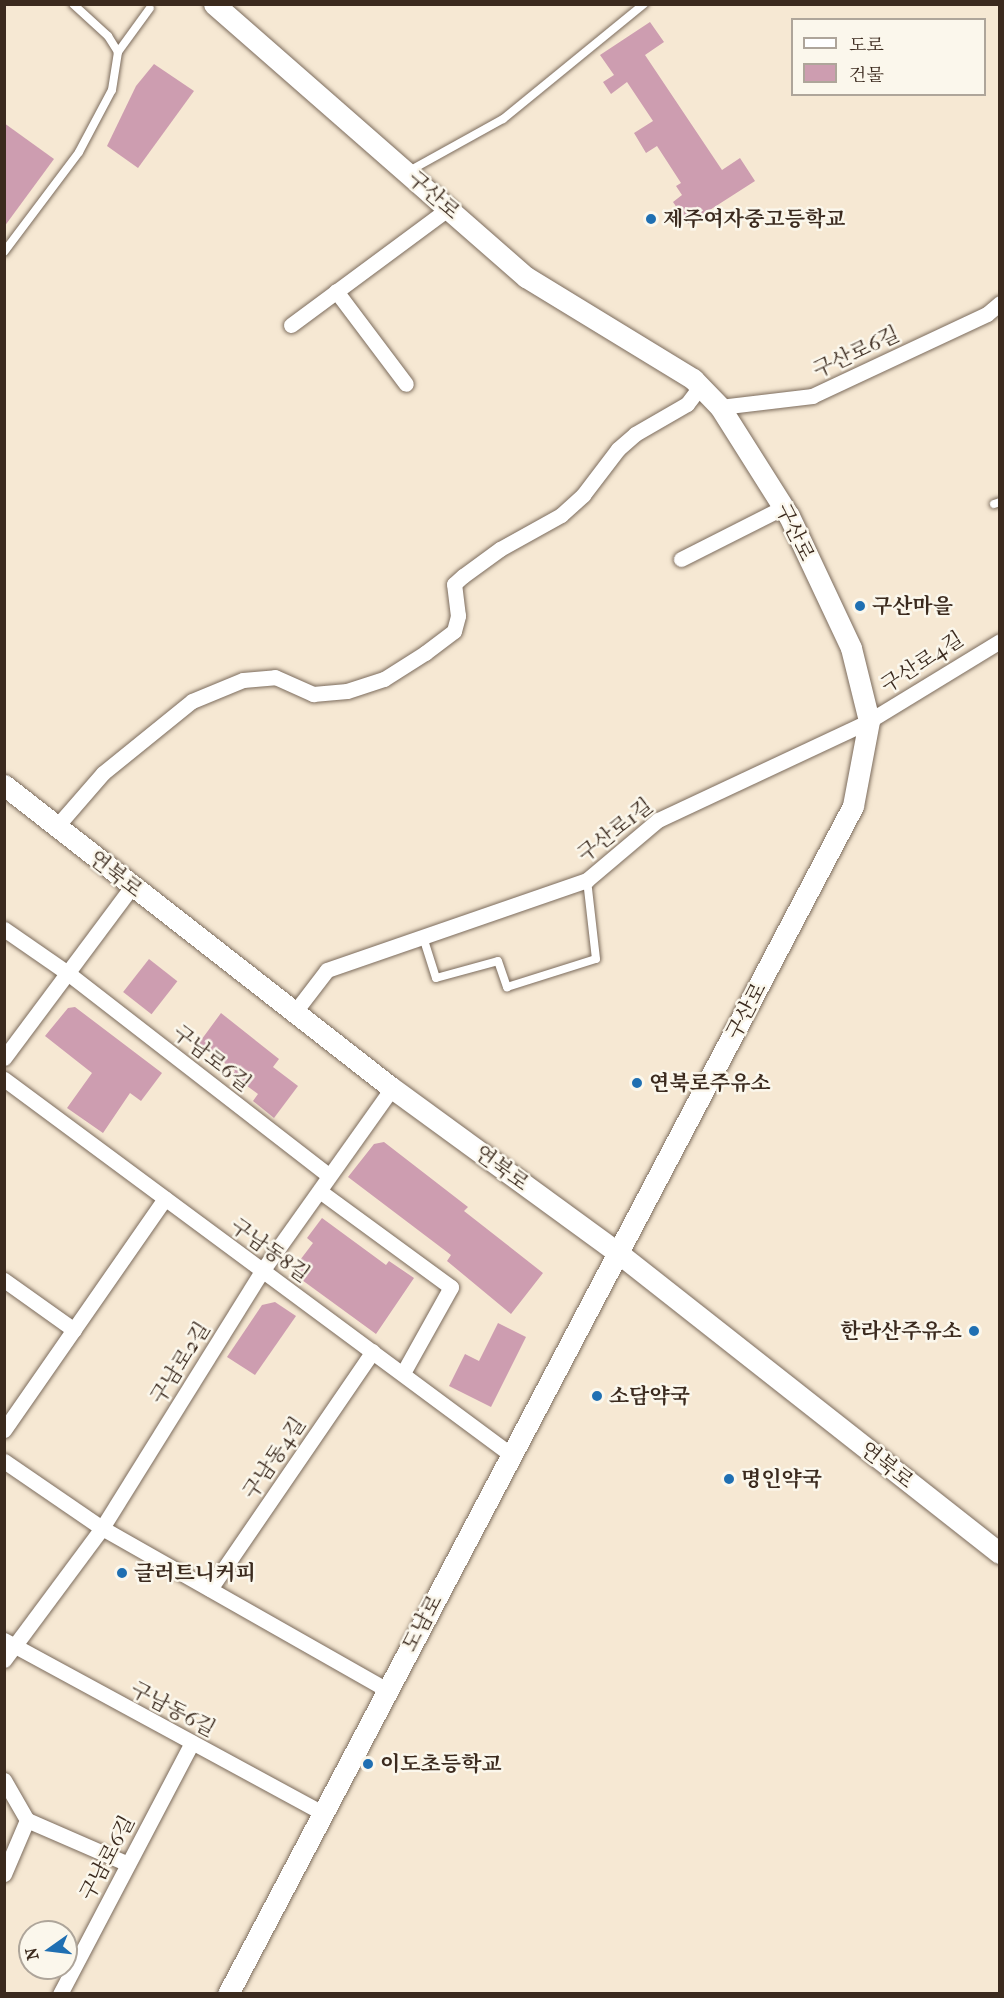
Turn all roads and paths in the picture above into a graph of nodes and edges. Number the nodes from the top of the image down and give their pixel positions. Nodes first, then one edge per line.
1 (73, 4) edge
2 (214, 4) edge
3 (644, 4) edge
4 (150, 8) dead end
5 (118, 52) junction
6 (408, 172) junction
7 (449, 207) junction
8 (4, 252) edge
9 (336, 291) junction
10 (999, 303) edge
11 (291, 325) dead end
12 (406, 384) dead end
13 (700, 387) junction
14 (720, 407) junction
15 (784, 507) junction
16 (681, 559) dead end
17 (999, 641) edge
18 (869, 721) junction
19 (4, 785) edge
20 (57, 826) junction
21 (586, 880) junction
22 (132, 886) junction
23 (4, 929) edge
24 (423, 938) junction
25 (69, 974) junction
26 (294, 1012) junction
27 (4, 1058) edge
28 (4, 1079) edge
29 (392, 1088) junction
30 (328, 1175) junction
31 (321, 1192) junction
32 (165, 1198) junction
33 (617, 1252) junction
34 (262, 1271) junction
35 (4, 1280) edge
36 (74, 1330) junction
37 (373, 1351) junction
38 (403, 1373) junction
39 (4, 1430) edge
40 (510, 1454) junction
41 (4, 1461) edge
42 (102, 1528) junction
43 (999, 1553) edge
44 (210, 1589) junction
45 (9, 1644) edge
46 (4, 1660) edge
47 (387, 1690) junction
48 (192, 1743) junction
49 (4, 1780) edge
50 (322, 1813) junction
51 (27, 1820) junction
52 (128, 1864) junction
53 (4, 1874) edge
54 (60, 1994) edge
55 (228, 1994) edge

1 - 5 lane
2 - 6 main road, 구산로
3 - 6 lane
4 - 5 lane
5 - 8 lane
6 - 7 main road, 구산로
7 - 9 street
7 - 13 main road, 구산로
9 - 11 street
9 - 12 street
10 - 14 street, 구산로6길
13 - 14 main road, 구산로
13 - 20 street
14 - 15 main road, 구산로
15 - 16 street
15 - 18 main road, 구산로
17 - 18 street, 구산로4길
18 - 21 street, 구산로1길
18 - 33 main road, 구산로
19 - 20 main road, 연북로
20 - 22 main road, 연북로
21 - 24 street, 구산로1길
21 - 24 lane
22 - 25 street
22 - 26 main road, 연북로
23 - 25 street, 구남로6길
24 - 26 street, 구산로1길
25 - 27 street
25 - 30 street, 구남로6길
26 - 29 main road, 연북로
28 - 32 street, 구남동8길
29 - 30 street, 구남로2길
29 - 33 main road, 연북로
30 - 31 street, 구남로2길
31 - 34 street, 구남로2길
31 - 38 street
32 - 34 street, 구남동8길
32 - 36 street
33 - 40 main road, 도남로
33 - 43 main road, 연북로
34 - 37 street, 구남동8길
34 - 42 street, 구남로2길
35 - 36 street
36 - 39 street
37 - 38 street, 구남동8길
37 - 44 street, 구남동4길
38 - 40 street, 구남동8길
40 - 47 main road, 도남로
41 - 42 street
42 - 44 street
42 - 45 street, 구남로2길
44 - 47 street
45 - 46 street, 구남로2길
45 - 48 street, 구남동6길
47 - 50 main road, 도남로
48 - 50 street, 구남동6길
48 - 52 street, 구남로6길
49 - 51 street
50 - 55 main road, 도남로
51 - 52 street
51 - 53 street
52 - 54 street, 구남로6길

